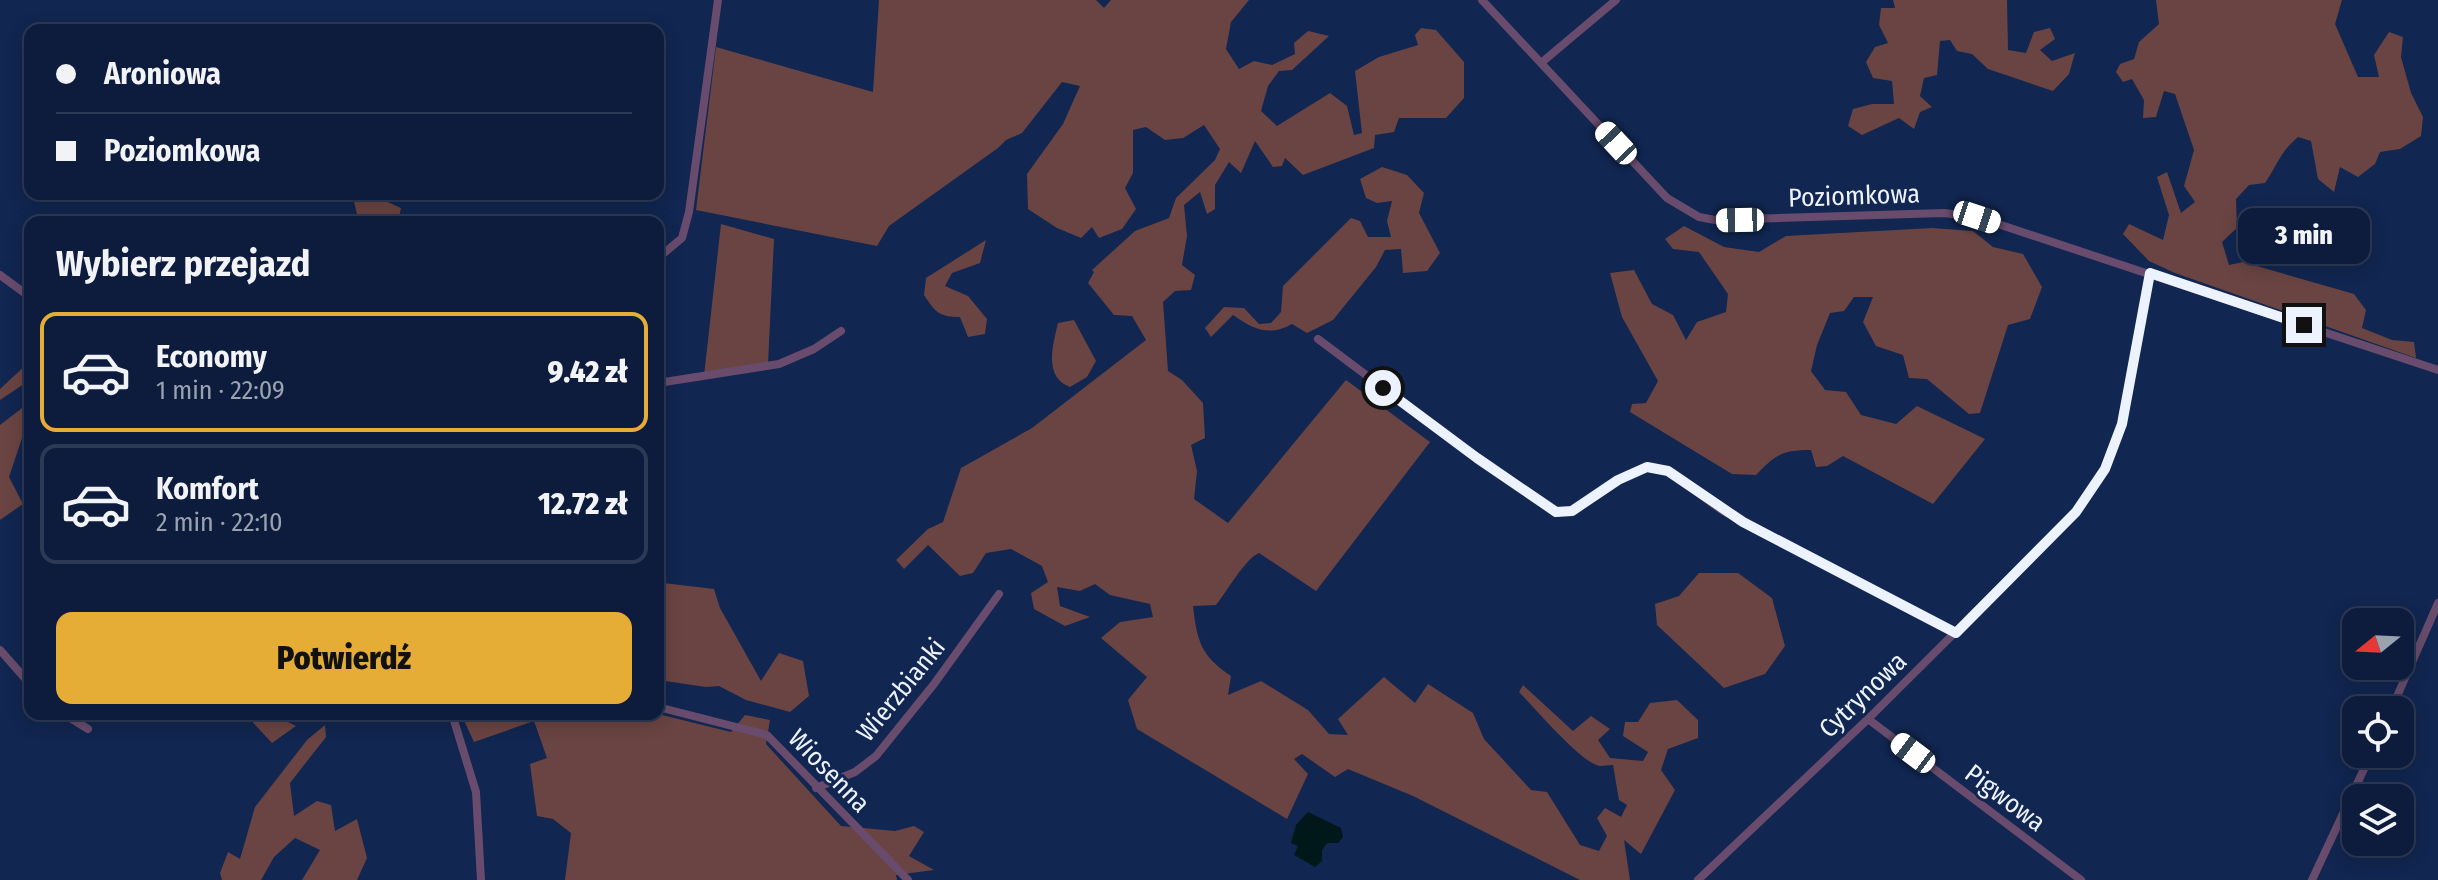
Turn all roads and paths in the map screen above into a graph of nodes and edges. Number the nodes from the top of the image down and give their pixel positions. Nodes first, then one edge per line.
1 (718, 0) edge
2 (1482, 0) edge
3 (1616, 0) edge
4 (1541, 63) junction
5 (664, 253) edge
6 (2150, 273) junction
7 (0, 275) edge
8 (24, 293) edge
9 (841, 331) dead end
10 (1318, 339) dead end
11 (2438, 370) edge
12 (664, 382) edge
13 (999, 594) dead end
14 (2438, 603) edge
15 (1956, 633) junction
16 (0, 650) edge
17 (24, 677) edge
18 (2397, 696) edge
19 (664, 709) edge
20 (1868, 719) junction
21 (74, 720) edge
22 (454, 720) edge
23 (88, 729) dead end
24 (2364, 768) edge
25 (816, 788) junction
26 (481, 880) edge
27 (908, 880) edge
28 (1698, 880) edge
29 (2081, 880) edge
30 (2312, 880) edge

1 - 5 street
2 - 4 street, Poziomkowa
3 - 4 street
4 - 6 street, Poziomkowa
6 - 11 street, Poziomkowa
6 - 15 street, Cytrynowa
7 - 8 street
9 - 12 street
10 - 15 street
13 - 25 street, Wierzbianki
14 - 18 street
15 - 20 street, Cytrynowa
16 - 17 street
19 - 25 street, Wiosenna
20 - 28 street, Cytrynowa
20 - 29 street, Pigwowa
21 - 23 street
22 - 26 street
24 - 30 street
25 - 27 street, Wiosenna

